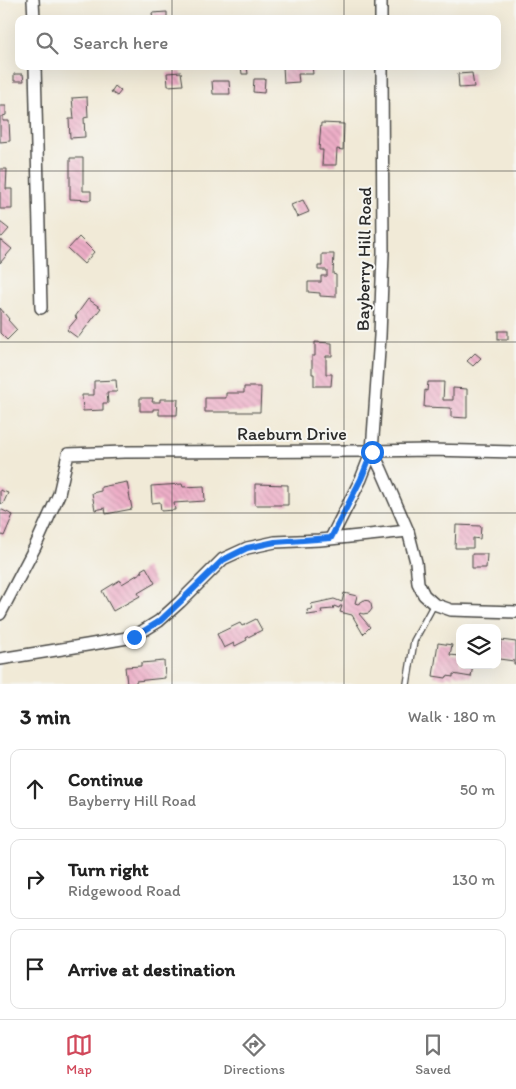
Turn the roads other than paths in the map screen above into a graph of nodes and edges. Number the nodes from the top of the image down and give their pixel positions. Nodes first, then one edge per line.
1 (33, 0) edge
2 (381, 0) edge
3 (34, 15) edge
4 (381, 15) edge
5 (35, 70) edge
6 (382, 70) edge
7 (41, 308) dead end
8 (372, 452) junction
9 (516, 452) edge
10 (408, 531) junction
11 (331, 538) junction
12 (434, 604) junction
13 (516, 612) edge
14 (0, 614) edge
15 (0, 659) edge
16 (408, 684) edge

1 - 3 street
2 - 4 street
5 - 7 street
6 - 8 street, Bayberry Hill Road
8 - 9 street, Raeburn Drive
8 - 10 street
8 - 11 street, Bayberry Hill Road
8 - 14 street, Raeburn Drive
10 - 11 street
10 - 12 street
11 - 15 street
12 - 13 street
12 - 16 lane

